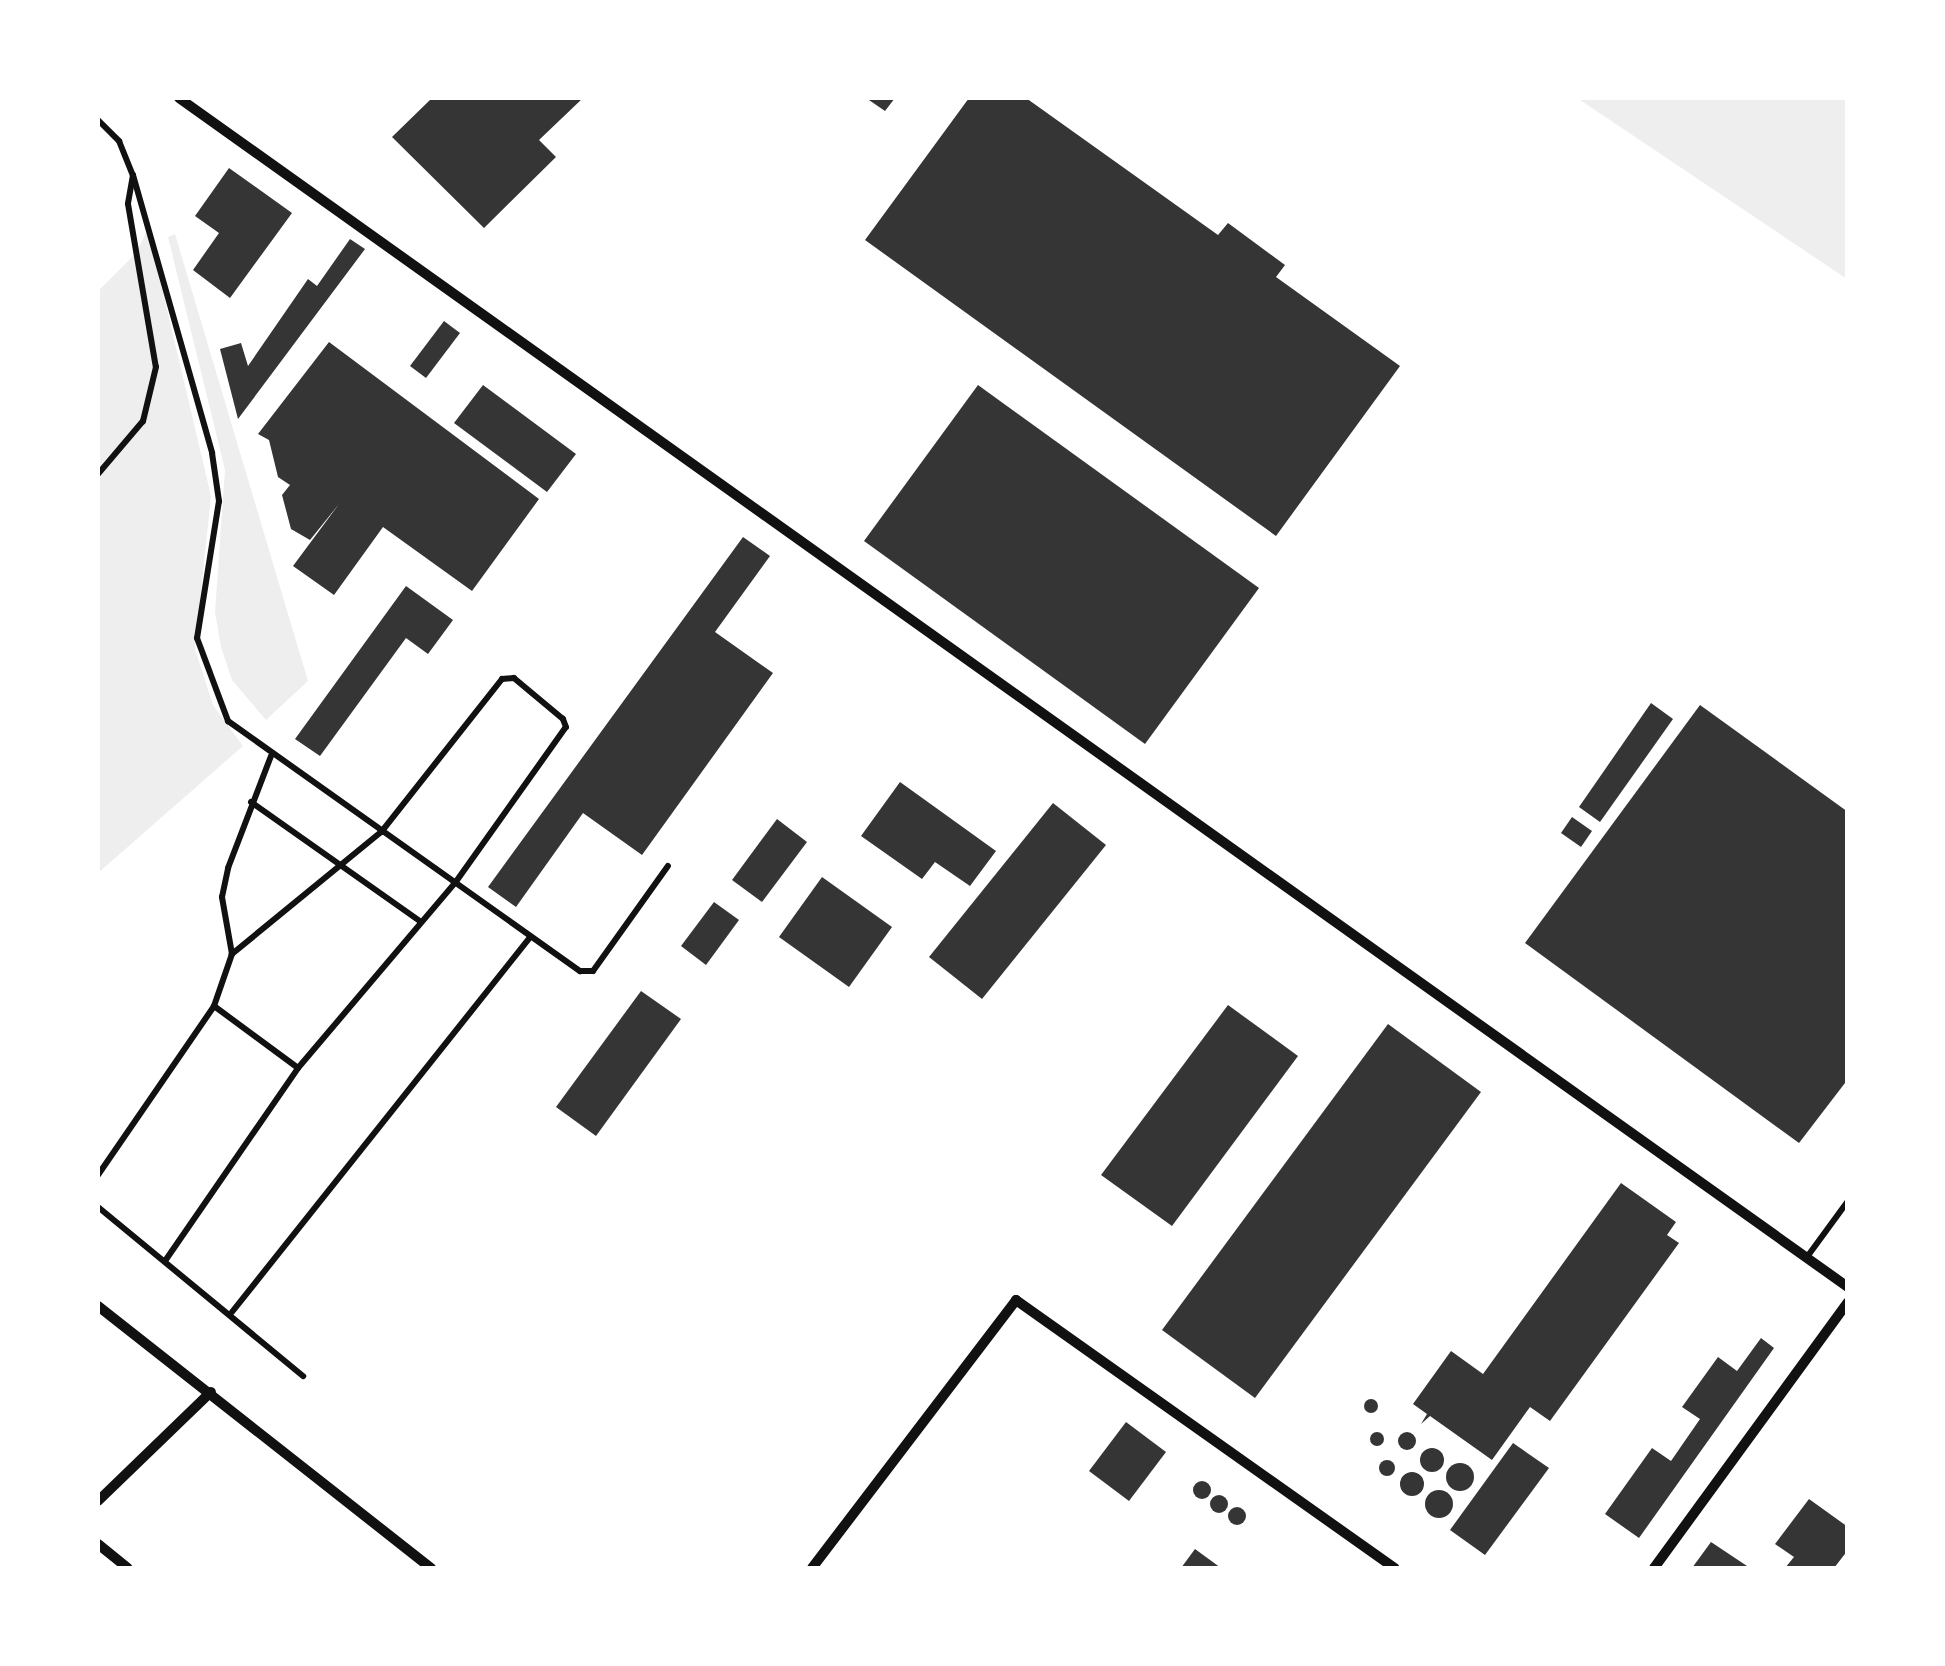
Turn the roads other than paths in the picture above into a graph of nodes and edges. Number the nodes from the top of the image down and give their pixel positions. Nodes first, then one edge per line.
1 (179, 98) edge
2 (98, 120) edge
3 (133, 175) junction
4 (98, 474) edge
5 (270, 756) junction
6 (251, 802) junction
7 (382, 832) junction
8 (668, 866) dead end
9 (343, 869) junction
10 (455, 882) junction
11 (421, 922) junction
12 (530, 938) junction
13 (232, 954) junction
14 (214, 1006) junction
15 (298, 1068) junction
16 (98, 1175) edge
17 (1848, 1201) edge
18 (98, 1206) edge
19 (1806, 1258) junction
20 (165, 1261) junction
21 (1848, 1287) edge
22 (1848, 1302) edge
23 (98, 1306) edge
24 (232, 1312) junction
25 (304, 1376) dead end
26 (211, 1392) junction
27 (98, 1501) edge
28 (98, 1544) edge
29 (128, 1568) edge
30 (431, 1568) edge
31 (812, 1568) edge
32 (1394, 1568) edge
33 (1654, 1568) edge

1 - 19 street
2 - 3 lane
3 - 4 lane
3 - 5 lane
5 - 6 lane
5 - 7 lane
6 - 9 lane
6 - 13 lane
7 - 9 lane
7 - 10 lane
7 - 10 lane
8 - 12 lane
9 - 11 lane
9 - 13 lane
10 - 11 lane
10 - 12 lane
11 - 15 lane
12 - 24 lane
13 - 14 lane
14 - 15 lane
14 - 16 lane
15 - 20 lane
17 - 19 lane
18 - 20 lane
19 - 21 street
20 - 24 lane
22 - 33 street
23 - 26 street
24 - 25 lane
26 - 27 street
26 - 30 street
28 - 29 street
31 - 32 street

